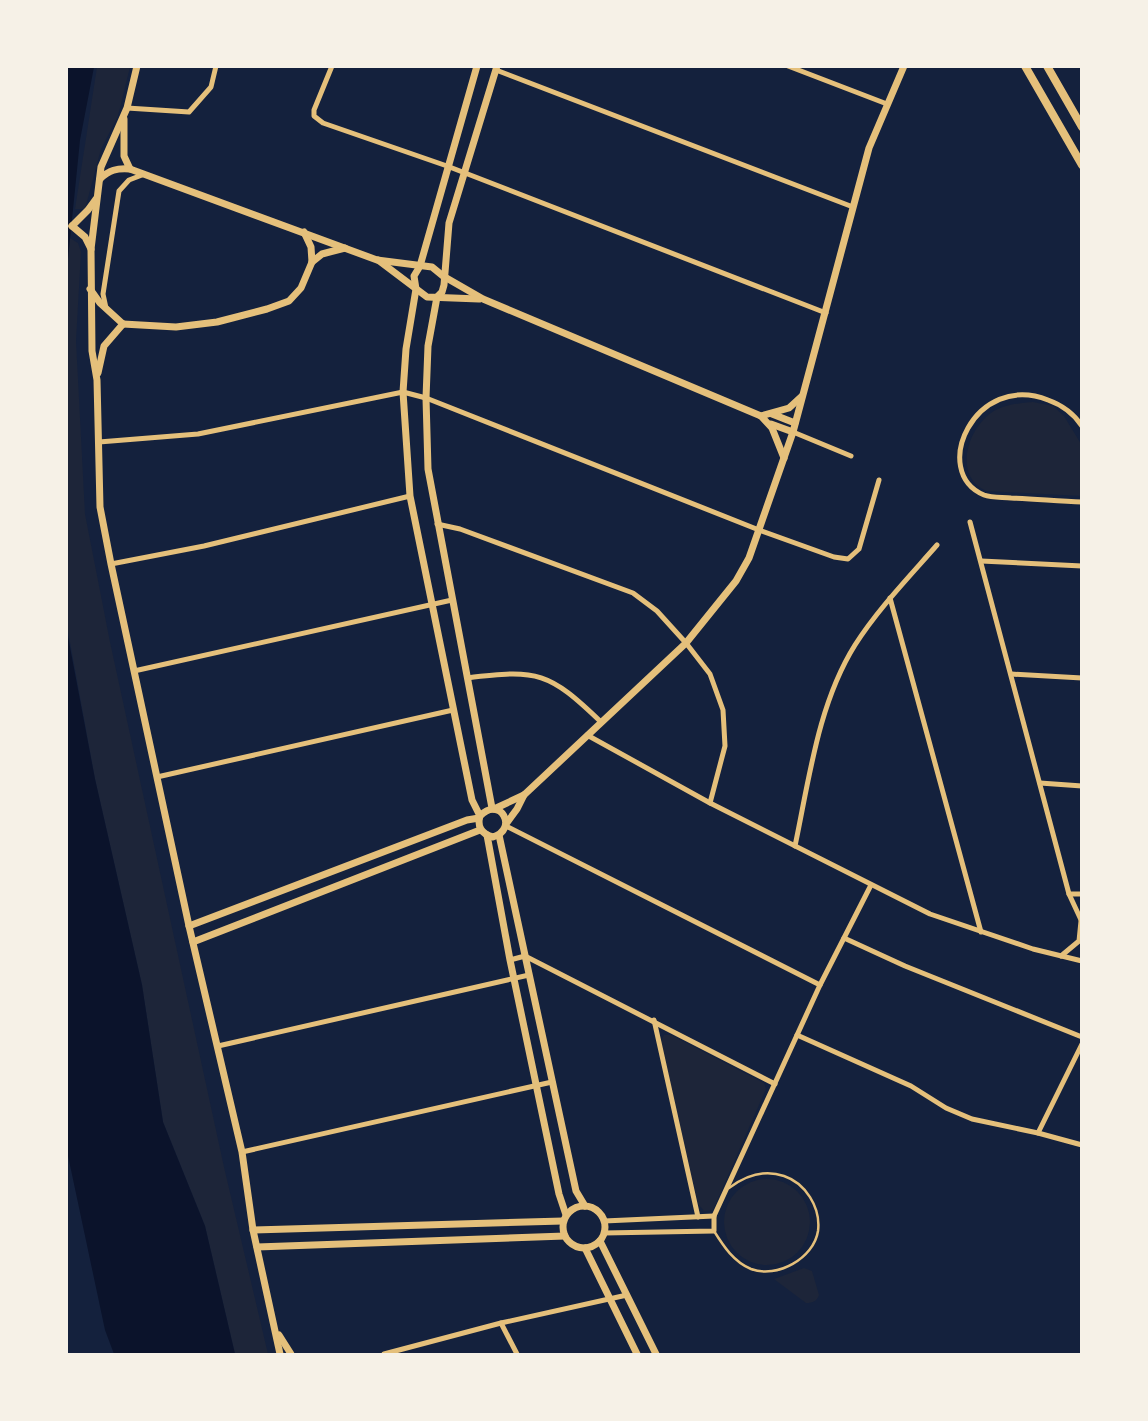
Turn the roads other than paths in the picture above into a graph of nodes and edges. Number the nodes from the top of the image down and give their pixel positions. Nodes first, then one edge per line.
1 (137, 66) edge
2 (216, 66) edge
3 (332, 66) edge
4 (477, 66) edge
5 (788, 66) edge
6 (904, 66) edge
7 (1025, 66) edge
8 (1047, 66) edge
9 (496, 68) edge
10 (887, 104) junction
11 (125, 112) junction
12 (1082, 127) edge
13 (1082, 165) edge
14 (447, 166) junction
15 (130, 169) junction
16 (464, 173) junction
17 (142, 175) junction
18 (99, 181) junction
19 (98, 196) junction
20 (853, 207) junction
21 (69, 226) edge
22 (304, 232) junction
23 (346, 248) junction
24 (91, 249) junction
25 (377, 260) junction
26 (312, 262) junction
27 (420, 266) junction
28 (443, 276) junction
29 (90, 289) junction
30 (416, 289) junction
31 (437, 297) junction
32 (483, 299) junction
33 (106, 309) junction
34 (826, 313) junction
35 (123, 324) junction
36 (97, 380) junction
37 (403, 392) junction
38 (802, 396) junction
39 (426, 398) junction
40 (772, 414) junction
41 (761, 416) junction
42 (770, 424) junction
43 (1082, 426) edge
44 (794, 427) junction
45 (99, 443) junction
46 (851, 456) dead end
47 (784, 458) junction
48 (878, 480) dead end
49 (410, 496) junction
50 (1082, 502) edge
51 (970, 522) dead end
52 (437, 524) junction
53 (759, 530) junction
54 (937, 545) dead end
55 (981, 561) junction
56 (111, 564) junction
57 (1082, 566) edge
58 (891, 598) junction
59 (452, 600) junction
60 (431, 605) junction
61 (686, 643) junction
62 (134, 671) junction
63 (1011, 674) junction
64 (467, 678) junction
65 (1082, 678) edge
66 (453, 710) junction
67 (601, 722) junction
68 (587, 735) junction
69 (157, 777) junction
70 (1040, 783) junction
71 (1082, 786) edge
72 (524, 795) junction
73 (710, 803) junction
74 (493, 808) junction
75 (479, 817) junction
76 (506, 825) junction
77 (483, 833) junction
78 (499, 835) junction
79 (795, 846) junction
80 (871, 885) junction
81 (1069, 894) junction
82 (1082, 894) edge
83 (1081, 921) edge
84 (189, 926) junction
85 (981, 932) junction
86 (844, 938) junction
87 (193, 942) junction
88 (525, 956) junction
89 (1061, 956) junction
90 (510, 960) junction
91 (1082, 961) edge
92 (529, 975) junction
93 (514, 979) junction
94 (820, 985) junction
95 (654, 1020) junction
96 (797, 1035) junction
97 (1082, 1037) edge
98 (1082, 1044) edge
99 (218, 1046) junction
100 (552, 1082) junction
101 (775, 1084) junction
102 (536, 1086) junction
103 (1038, 1133) junction
104 (1082, 1144) edge
105 (242, 1152) junction
106 (726, 1190) junction
107 (586, 1206) junction
108 (715, 1216) junction
109 (698, 1217) junction
110 (565, 1218) junction
111 (604, 1221) junction
112 (412, 1226) junction
113 (253, 1230) junction
114 (714, 1231) junction
115 (565, 1236) junction
116 (602, 1237) junction
117 (412, 1241) junction
118 (257, 1247) junction
119 (584, 1248) junction
120 (627, 1295) junction
121 (609, 1299) junction
122 (501, 1323) junction
123 (275, 1328) junction
124 (394, 1353) edge
125 (280, 1354) edge
126 (290, 1354) edge
127 (384, 1354) edge
128 (517, 1354) edge
129 (637, 1354) edge
130 (656, 1354) edge

1 - 11 street
2 - 11 street
3 - 14 street
4 - 14 street
5 - 10 street
6 - 10 street
7 - 13 main road
8 - 12 main road
9 - 16 street
9 - 20 street
10 - 20 street
11 - 15 street
11 - 18 street
14 - 16 street
14 - 27 street
15 - 17 street
15 - 18 street
16 - 28 street
16 - 34 street
17 - 22 street
17 - 33 street
18 - 19 street
19 - 21 street
19 - 24 street
20 - 34 street
21 - 24 street
22 - 23 street
22 - 26 street
23 - 25 street
23 - 26 street
24 - 29 street
25 - 27 street
25 - 30 street
26 - 35 street
27 - 28 street
27 - 30 street
28 - 31 street
28 - 32 street
29 - 33 street
29 - 36 street
30 - 31 street
30 - 37 street
31 - 32 street
31 - 39 street
32 - 41 street
33 - 35 street
34 - 38 street
35 - 36 street
36 - 45 street
37 - 39 street
37 - 45 street
37 - 49 street
38 - 40 street
38 - 44 street
39 - 52 street
39 - 53 street
40 - 41 street
40 - 44 street
41 - 42 street
42 - 44 street
42 - 47 street
43 - 50 street
44 - 46 street
44 - 47 street
45 - 56 street
47 - 53 street
48 - 53 street
49 - 56 street
49 - 60 street
51 - 55 street
52 - 59 street
52 - 61 street
53 - 61 street
54 - 58 street
55 - 57 street
55 - 63 street
56 - 62 street
58 - 79 street
58 - 85 street
59 - 60 street
59 - 64 street
60 - 62 street
60 - 66 street
61 - 67 street
61 - 73 street
62 - 69 street
63 - 65 street
63 - 70 street
64 - 67 street
64 - 74 street
66 - 69 street
66 - 75 street
67 - 68 street
68 - 72 street
68 - 73 street
69 - 84 street
70 - 71 street
70 - 81 street
72 - 74 street
72 - 76 street
73 - 79 street
74 - 75 street
74 - 76 street
75 - 77 street
75 - 84 street
76 - 78 street
76 - 94 street
77 - 78 street
77 - 87 street
77 - 90 street
78 - 88 street
79 - 80 street
80 - 85 street
80 - 86 street
81 - 82 street
81 - 83 street
83 - 89 street
84 - 87 street
85 - 89 street
86 - 94 street
86 - 97 street
87 - 99 street
88 - 90 street
88 - 92 street
88 - 95 street
89 - 91 street
90 - 93 street
92 - 93 street
92 - 100 street
93 - 99 street
93 - 102 street
94 - 96 street
95 - 101 street
95 - 109 street
96 - 101 street
96 - 103 street
98 - 103 street
99 - 105 street
100 - 102 street
100 - 107 street
101 - 106 street
102 - 105 street
102 - 110 street
103 - 104 street
105 - 113 street
106 - 108 street
106 - 114 lane
107 - 110 street
107 - 111 street
108 - 109 street
108 - 114 street
109 - 111 street
110 - 112 street
110 - 115 street
111 - 116 street
112 - 113 street
112 - 117 street
113 - 118 street
114 - 116 street
115 - 117 street
115 - 119 street
116 - 119 street
116 - 120 street
117 - 118 street
118 - 123 street
119 - 121 street
120 - 121 street
120 - 130 street
121 - 122 street
121 - 129 street
122 - 124 street
122 - 128 street
123 - 125 street
123 - 126 street
124 - 127 street

